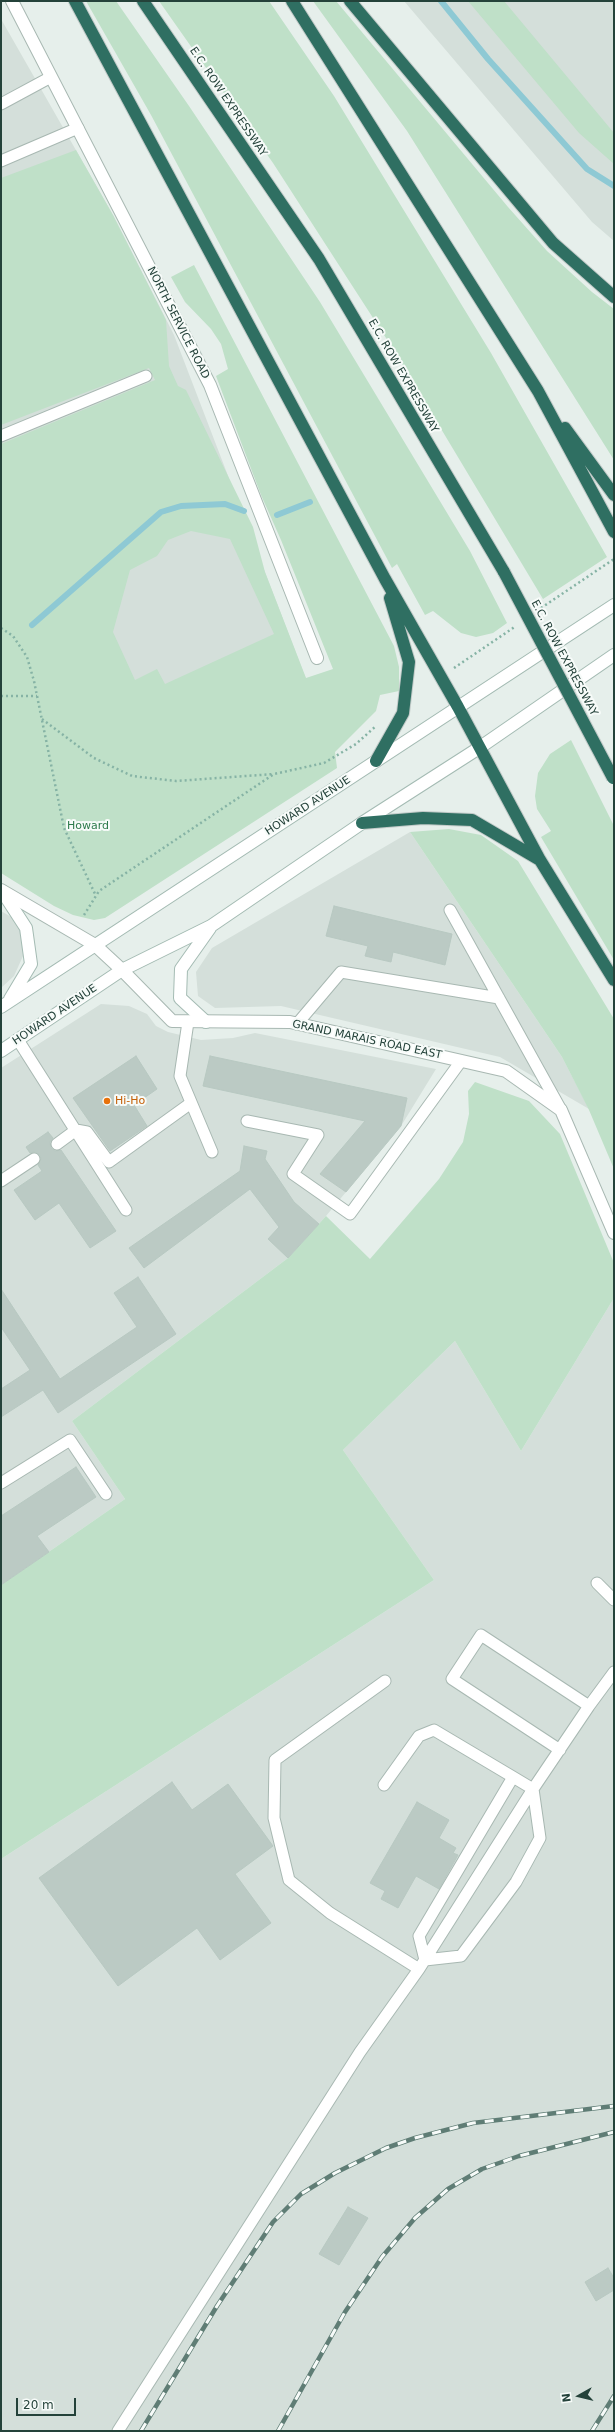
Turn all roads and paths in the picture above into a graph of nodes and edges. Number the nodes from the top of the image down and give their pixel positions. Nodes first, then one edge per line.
1 (12, 1) edge
2 (75, 1) edge
3 (143, 1) edge
4 (292, 1) edge
5 (350, 1) edge
6 (51, 77) junction
7 (1, 104) edge
8 (78, 128) junction
9 (1, 161) edge
10 (614, 297) edge
11 (146, 376) dead end
12 (538, 392) junction
13 (1, 436) edge
14 (614, 495) edge
15 (611, 527) edge
16 (385, 579) junction
17 (614, 605) edge
18 (1, 628) edge
19 (614, 655) edge
20 (317, 658) dead end
21 (1, 696) edge
22 (37, 696) junction
23 (458, 707) junction
24 (42, 718) junction
25 (382, 721) dead end
26 (479, 748) junction
27 (376, 761) junction
28 (274, 774) junction
29 (613, 779) edge
30 (362, 823) junction
31 (540, 860) junction
32 (2, 890) edge
33 (96, 896) junction
34 (450, 910) dead end
35 (84, 915) dead end
36 (211, 926) junction
37 (96, 945) junction
38 (122, 970) junction
39 (614, 980) edge
40 (499, 998) junction
41 (5, 1004) edge
42 (188, 1022) junction
43 (206, 1022) junction
44 (298, 1024) junction
45 (18, 1040) junction
46 (1, 1051) edge
47 (461, 1061) junction
48 (191, 1103) junction
49 (561, 1110) junction
50 (247, 1121) dead end
51 (76, 1130) junction
52 (56, 1144) dead end
53 (212, 1152) dead end
54 (34, 1159) dead end
55 (1, 1181) edge
56 (126, 1210) dead end
57 (614, 1232) edge
58 (1, 1483) edge
59 (106, 1494) dead end
60 (597, 1584) dead end
61 (614, 1600) edge
62 (614, 1672) edge
63 (385, 1681) dead end
64 (588, 1706) junction
65 (560, 1750) junction
66 (512, 1777) junction
67 (384, 1785) dead end
68 (533, 1789) junction
69 (422, 1965) junction
70 (118, 2431) edge

1 - 6 main road, NORTH SERVICE ROAD
2 - 16 highway
3 - 29 highway, E.C. ROW EXPRESSWAY, bridge
4 - 12 highway
5 - 10 highway
6 - 7 lane
6 - 8 main road, NORTH SERVICE ROAD
8 - 9 lane
8 - 20 main road, NORTH SERVICE ROAD
11 - 13 lane
12 - 14 highway
12 - 15 highway
16 - 23 highway
16 - 27 highway
17 - 23 main road, HOWARD AVENUE
18 - 22 path
19 - 26 main road, HOWARD AVENUE
21 - 22 path
22 - 24 path
23 - 26 highway
23 - 27 main road, HOWARD AVENUE
24 - 28 path
24 - 33 path
25 - 28 path
26 - 30 main road, HOWARD AVENUE
26 - 31 highway
27 - 37 main road, HOWARD AVENUE
28 - 33 path
30 - 31 highway
30 - 36 main road, HOWARD AVENUE
31 - 39 highway
32 - 37 main road, GRAND MARAIS ROAD EAST
32 - 41 main road
33 - 35 path
34 - 40 lane
36 - 38 main road, HOWARD AVENUE
36 - 43 main road
37 - 38 main road, GRAND MARAIS ROAD EAST
37 - 41 main road, HOWARD AVENUE
38 - 42 main road, GRAND MARAIS ROAD EAST
38 - 45 main road, HOWARD AVENUE
40 - 44 lane
40 - 49 lane
42 - 43 main road, GRAND MARAIS ROAD EAST
42 - 48 lane
43 - 44 main road, GRAND MARAIS ROAD EAST
44 - 47 main road, GRAND MARAIS ROAD EAST
45 - 46 main road, HOWARD AVENUE
45 - 51 lane
47 - 49 main road, GRAND MARAIS ROAD EAST
47 - 50 lane
48 - 51 lane
48 - 53 lane
49 - 57 main road
51 - 52 lane
51 - 56 lane
54 - 55 lane
58 - 59 lane
60 - 61 lane
62 - 64 lane
63 - 69 lane
64 - 65 lane
64 - 65 lane
65 - 68 lane
66 - 67 lane
66 - 68 lane
66 - 69 lane
68 - 69 lane
68 - 69 lane
69 - 70 lane

